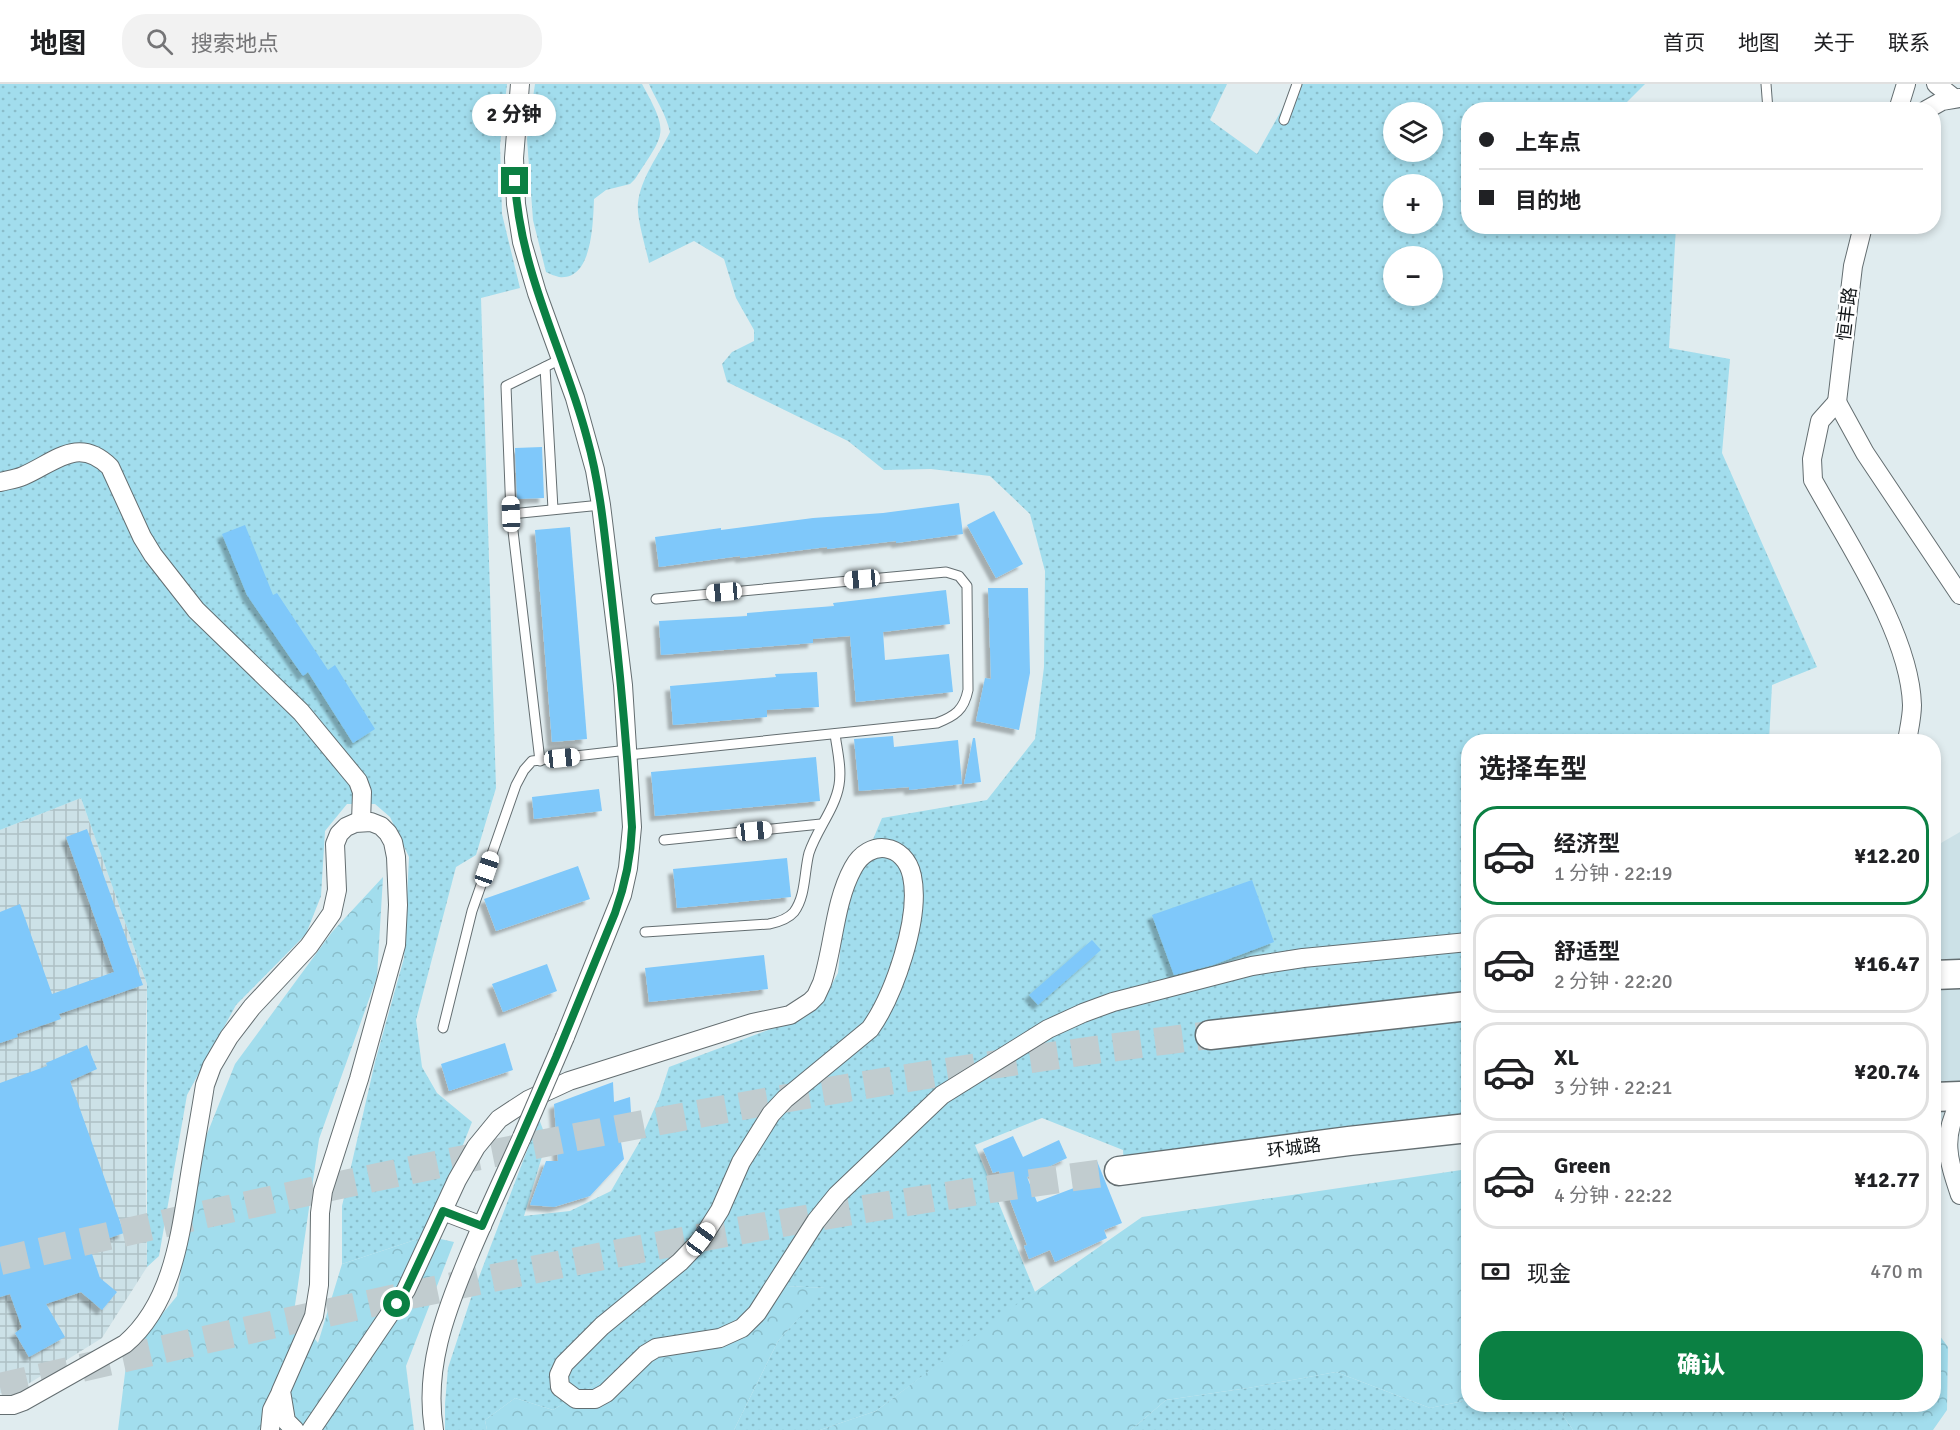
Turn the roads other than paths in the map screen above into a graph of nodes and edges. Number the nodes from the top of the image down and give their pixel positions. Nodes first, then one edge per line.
1 (520, 84) edge
2 (1297, 84) edge
3 (1766, 84) edge
4 (1906, 84) edge
5 (1935, 84) edge
6 (1957, 98) edge
7 (1767, 102) edge
8 (1900, 102) edge
9 (1941, 104) edge
10 (1284, 120) dead end
11 (1861, 234) edge
12 (553, 363) junction
13 (1838, 402) junction
14 (0, 482) edge
15 (601, 505) junction
16 (553, 510) junction
17 (511, 514) junction
18 (1960, 595) edge
19 (656, 598) dead end
20 (835, 734) junction
21 (1908, 734) edge
22 (628, 753) junction
23 (540, 760) junction
24 (361, 822) junction
25 (821, 824) junction
26 (664, 840) dead end
27 (645, 932) dead end
28 (1461, 943) edge
29 (1960, 974) edge
30 (1941, 975) edge
31 (1461, 1007) edge
32 (443, 1028) dead end
33 (1210, 1035) tunnel mouth
34 (1960, 1096) edge
35 (1941, 1097) edge
36 (1960, 1102) edge
37 (1461, 1129) edge
38 (1119, 1171) tunnel mouth
39 (1960, 1195) edge
40 (443, 1211) junction
41 (482, 1226) junction
42 (281, 1391) junction
43 (0, 1405) edge
44 (270, 1430) edge
45 (295, 1430) edge
46 (311, 1430) edge
47 (434, 1430) edge

1 - 12 street
2 - 10 lane
3 - 7 lane
4 - 8 street
5 - 6 street
6 - 9 street
11 - 13 street, 恒丰路
12 - 15 street
12 - 16 lane
12 - 17 lane
13 - 18 street
13 - 21 street
14 - 24 street
15 - 16 lane
15 - 22 street
16 - 17 lane
17 - 23 lane
19 - 20 lane
20 - 22 lane
20 - 25 lane
22 - 23 lane
22 - 41 street, bridge
23 - 32 lane
24 - 42 street
24 - 43 street
25 - 26 lane
25 - 27 lane
28 - 40 street
29 - 30 main road
31 - 33 main road
34 - 35 main road
36 - 39 street
37 - 38 main road, 环城路
40 - 41 street
40 - 46 street
41 - 47 street
42 - 44 street
42 - 45 street

